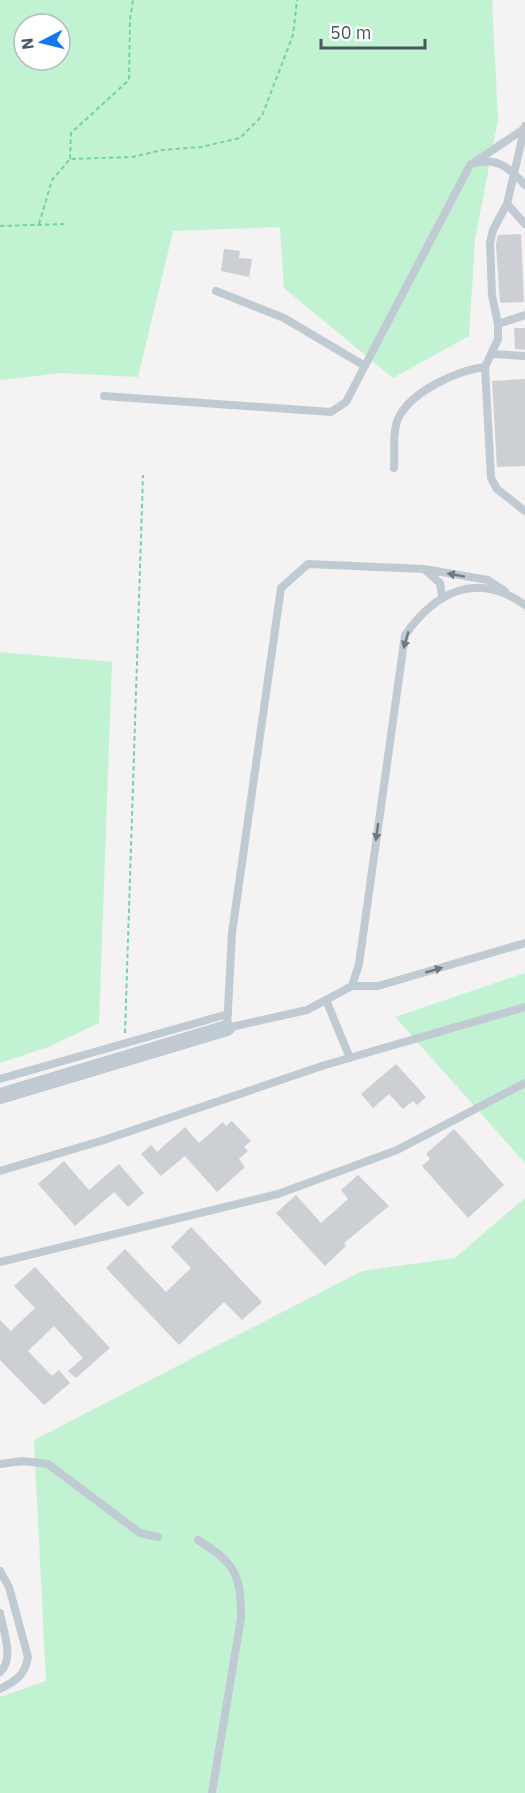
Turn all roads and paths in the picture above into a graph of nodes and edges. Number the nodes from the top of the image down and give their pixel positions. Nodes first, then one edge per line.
1 (133, 0) edge
2 (297, 0) edge
3 (525, 127) edge
4 (70, 159) junction
5 (470, 165) junction
6 (515, 174) junction
7 (525, 185) edge
8 (507, 204) junction
9 (39, 224) junction
10 (67, 224) dead end
11 (525, 224) edge
12 (0, 226) edge
13 (216, 291) dead end
14 (525, 315) edge
15 (498, 324) junction
16 (492, 354) junction
17 (525, 356) edge
18 (365, 366) junction
19 (485, 368) junction
20 (104, 396) dead end
21 (394, 468) dead end
22 (144, 475) dead end
23 (525, 511) edge
24 (424, 569) junction
25 (510, 594) junction
26 (442, 596) junction
27 (525, 605) edge
28 (525, 944) edge
29 (352, 986) junction
30 (326, 1000) junction
31 (525, 1007) edge
32 (227, 1021) junction
33 (125, 1042) junction
34 (350, 1058) junction
35 (0, 1079) edge
36 (525, 1083) edge
37 (0, 1096) edge
38 (0, 1171) edge
39 (0, 1262) edge
40 (0, 1464) edge
41 (158, 1537) dead end
42 (198, 1540) dead end
43 (0, 1571) edge
44 (0, 1613) edge
45 (2, 1639) edge
46 (0, 1672) edge
47 (0, 1689) edge
48 (212, 1793) edge

1 - 4 path
2 - 4 path
3 - 5 lane
3 - 6 lane
4 - 9 path
5 - 6 lane
5 - 18 lane
6 - 7 lane
6 - 8 lane
8 - 11 lane
8 - 15 lane
9 - 10 path
9 - 12 path
13 - 18 lane
14 - 15 lane
15 - 16 lane
16 - 17 lane
16 - 19 lane
18 - 20 lane
19 - 21 lane
19 - 23 lane
22 - 33 path
25 -> 24 lane
24 - 26 lane
24 - 32 lane
25 - 26 lane
25 - 27 lane
26 -> 29 lane
29 -> 28 lane
29 - 30 lane
30 - 32 lane
30 - 34 lane
31 - 34 lane
32 - 33 lane
32 - 37 street
33 - 35 lane
34 - 38 lane
36 - 39 lane
40 - 41 lane
42 - 48 lane
43 - 47 lane
44 - 45 lane
45 - 46 lane

